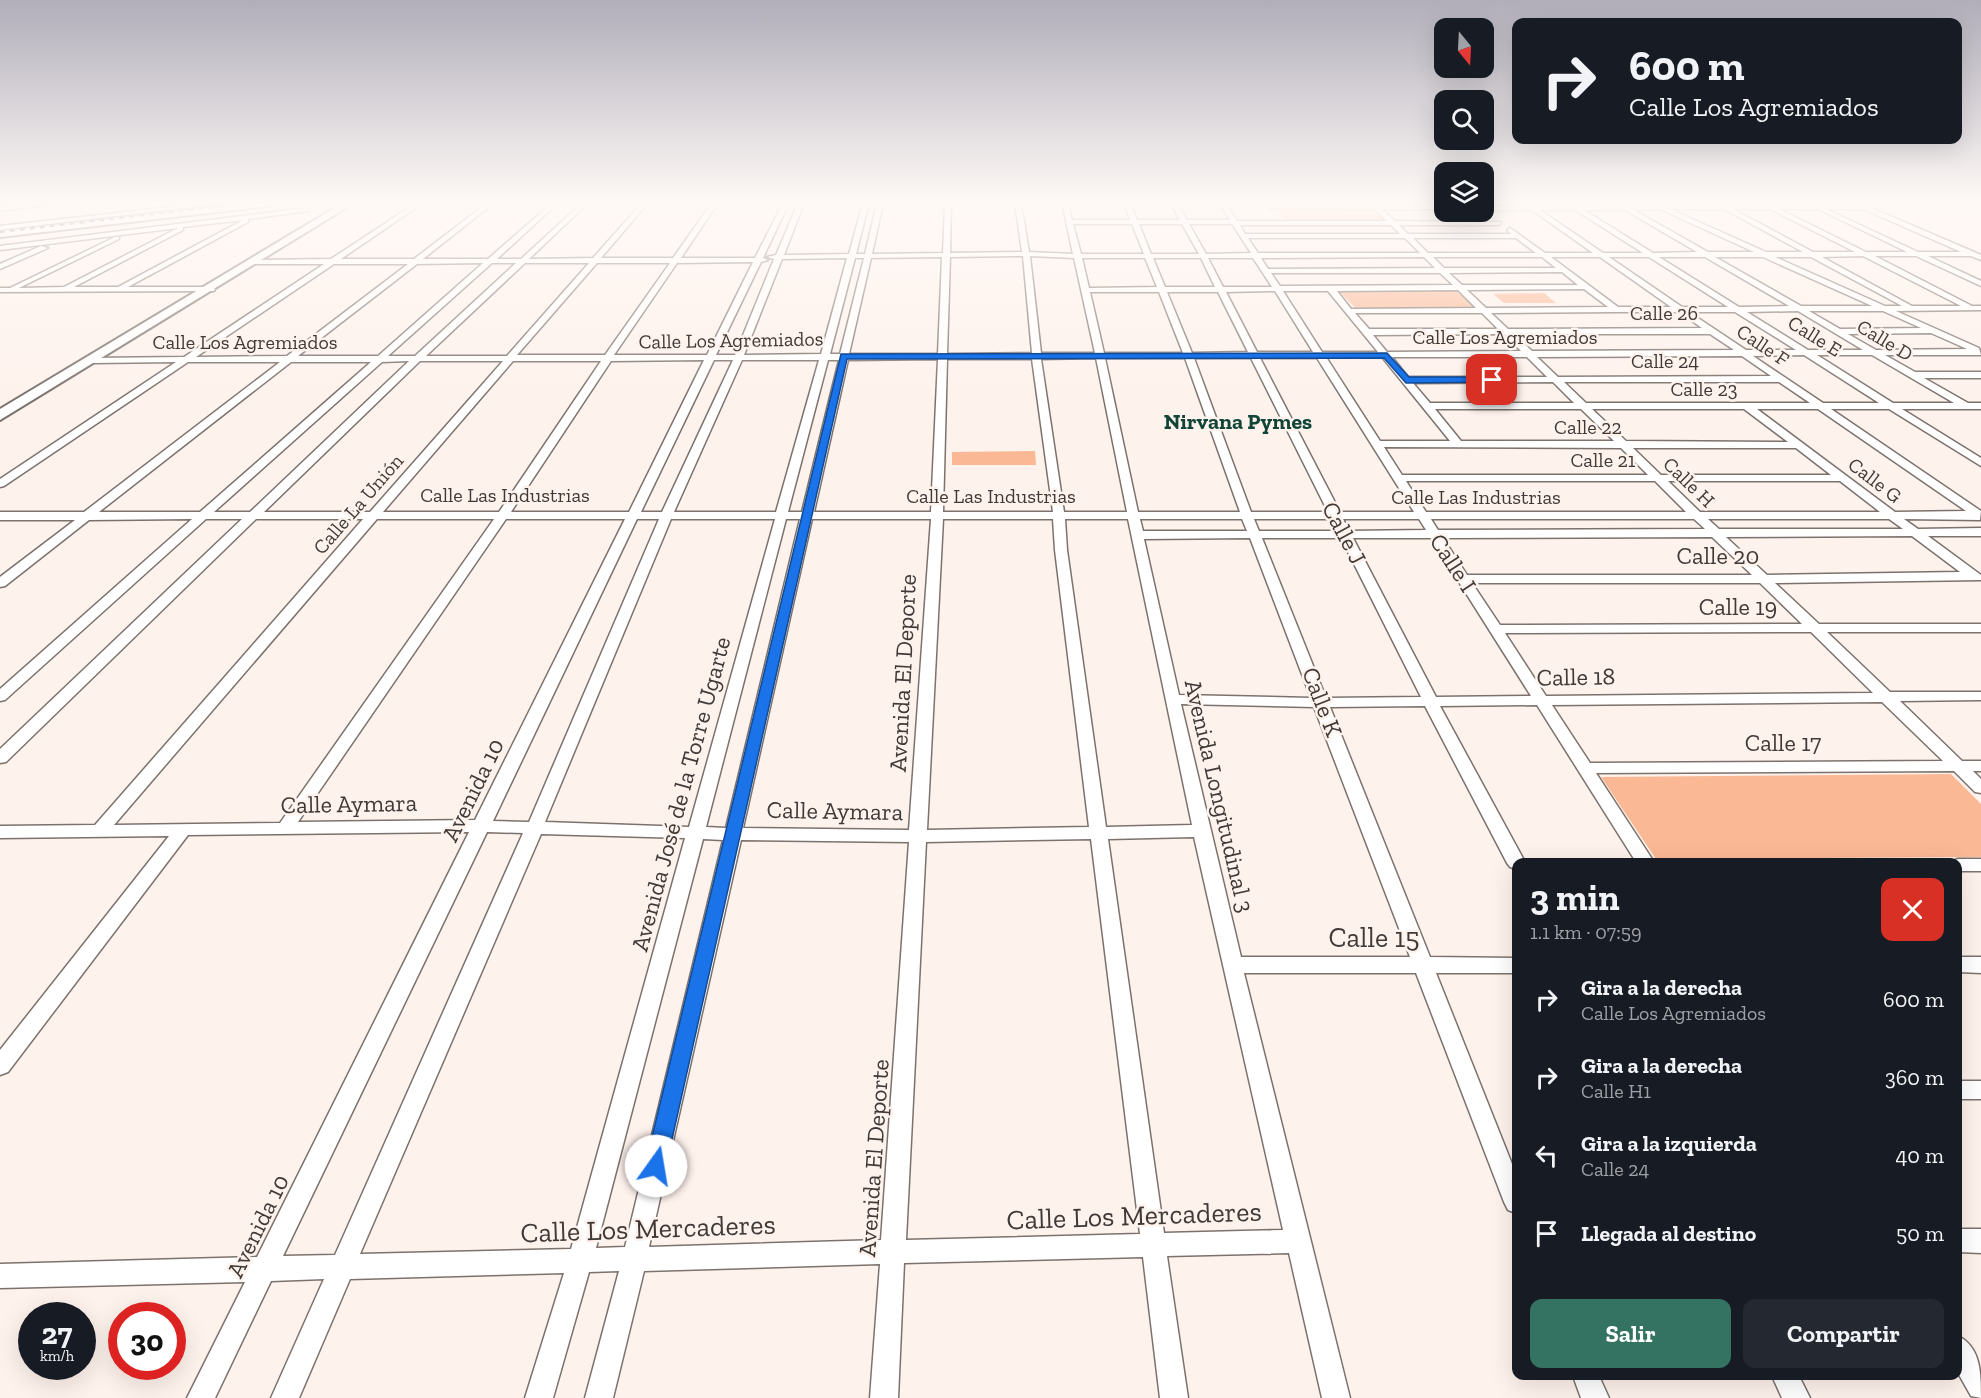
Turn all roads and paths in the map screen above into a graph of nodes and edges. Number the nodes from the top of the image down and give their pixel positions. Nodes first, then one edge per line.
1 (52, 268) edge
2 (105, 268) edge
3 (158, 268) edge
4 (244, 268) edge
5 (323, 268) edge
6 (407, 268) edge
7 (483, 268) edge
8 (515, 268) edge
9 (589, 268) edge
10 (670, 268) edge
11 (753, 268) edge
12 (774, 268) edge
13 (856, 268) edge
14 (858, 268) edge
15 (946, 268) edge
16 (1026, 268) edge
17 (1079, 268) edge
18 (1154, 268) edge
19 (1209, 268) edge
20 (1264, 268) edge
21 (1619, 268) edge
22 (1673, 268) edge
23 (1730, 268) edge
24 (1796, 268) edge
25 (1837, 268) edge
26 (1891, 268) edge
27 (1947, 268) edge
28 (1443, 270) junction
29 (1564, 270) joint
30 (1266, 271) junction
31 (1981, 284) edge
32 (1586, 287) junction
33 (1461, 288) junction
34 (64, 289) junction
35 (119, 289) junction
36 (211, 289) junction
37 (1278, 289) junction
38 (1331, 289) junction
39 (1084, 290) junction
40 (1163, 290) junction
41 (1220, 290) junction
42 (3, 291) edge
43 (1879, 308) junction
44 (1911, 308) junction
45 (1970, 308) junction
46 (1981, 308) edge
47 (1800, 309) junction
48 (1618, 310) junction
49 (1680, 310) junction
50 (1739, 310) junction
51 (1350, 311) junction
52 (1485, 311) junction
53 (1981, 313) edge
54 (1710, 331) junction
55 (1838, 331) junction
56 (1933, 331) junction
57 (1367, 332) junction
58 (1507, 332) junction
59 (1981, 352) edge
60 (1743, 353) junction
61 (1809, 353) junction
62 (1876, 353) junction
63 (943, 355) junction
64 (1036, 355) junction
65 (1099, 355) junction
66 (1188, 355) junction
67 (1253, 355) junction
68 (1320, 355) junction
69 (1387, 355) junction
70 (1531, 355) junction
71 (824, 356) junction
72 (844, 356) junction
73 (710, 358) junction
74 (738, 358) junction
75 (509, 359) junction
76 (607, 359) junction
77 (93, 360) junction
78 (183, 360) junction
79 (287, 360) junction
80 (379, 360) junction
81 (416, 360) junction
82 (1912, 375) junction
83 (1981, 375) edge
84 (1556, 379) junction
85 (1780, 379) junction
86 (1406, 380) junction
87 (1427, 406) junction
88 (1584, 406) junction
89 (1820, 406) junction
90 (1981, 406) edge
91 (1748, 407) junction
92 (1894, 407) junction
93 (1967, 407) junction
94 (6, 408) edge
95 (0, 415) edge
96 (1981, 415) edge
97 (1377, 444) junction
98 (1458, 444) junction
99 (1624, 445) junction
100 (1799, 445) junction
101 (1981, 463) edge
102 (1398, 478) junction
103 (1659, 478) junction
104 (1843, 478) junction
105 (0, 484) edge
106 (88, 514) junction
107 (206, 514) junction
108 (255, 514) junction
109 (375, 514) junction
110 (504, 514) junction
111 (635, 515) junction
112 (667, 515) junction
113 (781, 515) junction
114 (808, 515) junction
115 (937, 515) junction
116 (0, 516) edge
117 (1060, 516) junction
118 (1134, 516) junction
119 (1247, 516) junction
120 (1335, 516) junction
121 (1699, 516) junction
122 (1894, 516) junction
123 (1981, 516) edge
124 (1424, 517) junction
125 (1915, 532) junction
126 (1981, 532) edge
127 (1716, 533) junction
128 (1346, 534) junction
129 (1435, 534) junction
130 (1139, 535) junction
131 (1255, 535) junction
132 (1463, 579) junction
133 (1764, 579) junction
134 (1977, 579) edge
135 (0, 583) edge
136 (1981, 628) edge
137 (1495, 629) junction
138 (1816, 629) junction
139 (1886, 696) junction
140 (1981, 696) edge
141 (0, 697) edge
142 (1172, 699) junction
143 (1541, 699) junction
144 (1430, 701) junction
145 (1322, 702) junction
146 (0, 758) edge
147 (1958, 766) junction
148 (1981, 766) edge
149 (1585, 768) junction
150 (1981, 788) edge
151 (482, 826) junction
152 (285, 828) junction
153 (534, 828) junction
154 (100, 830) junction
155 (183, 830) junction
156 (1202, 831) junction
157 (0, 832) edge
158 (695, 833) junction
159 (1098, 833) junction
160 (733, 834) junction
161 (918, 836) junction
162 (1514, 858) edge
163 (1642, 858) edge
164 (1962, 865) edge
165 (1981, 865) edge
166 (1232, 965) junction
167 (1422, 965) junction
168 (1512, 965) edge
169 (1962, 965) edge
170 (1981, 965) edge
171 (0, 1066) edge
172 (1962, 1090) edge
173 (1981, 1090) edge
174 (1512, 1192) edge
175 (1298, 1240) junction
176 (1962, 1241) edge
177 (1981, 1241) edge
178 (1153, 1244) junction
179 (892, 1251) junction
180 (634, 1259) junction
181 (580, 1260) junction
182 (342, 1267) junction
183 (264, 1269) junction
184 (0, 1276) edge
185 (1962, 1355) edge
186 (1587, 1380) edge
187 (1787, 1380) edge
188 (1981, 1386) edge
189 (201, 1398) edge
190 (285, 1398) edge
191 (539, 1398) edge
192 (599, 1398) edge
193 (884, 1398) edge
194 (1174, 1398) edge
195 (1336, 1398) edge
196 (1594, 1398) edge
197 (1796, 1398) edge

1 - 42 street
2 - 34 street
3 - 35 street
4 - 36 street
5 - 78 street
6 - 79 street
7 - 80 street
8 - 81 street
9 - 75 street, Calle La Unión
10 - 76 street
11 - 73 street, Avenida 10
12 - 74 street
13 - 71 street, Avenida José de la Torre Ugarte
14 - 72 street, Avenida José de la Torre Ugarte
15 - 63 street, Avenida El Deporte
16 - 64 street
17 - 39 street, Avenida Longitudinal 3
18 - 40 street, Calle K
19 - 41 street, Calle J
20 - 30 street, Calle I
21 - 49 street, Calle F
22 - 50 street, Calle E
23 - 47 street, Calle D
24 - 43 street
25 - 44 street
26 - 45 street
27 - 31 street
28 - 29 street
28 - 30 street
28 - 33 street, Calle H
29 - 32 street
30 - 37 street, Calle I
32 - 33 street
32 - 48 street
33 - 38 street
33 - 52 street, Calle H
34 - 35 street
34 - 42 street
35 - 36 street
36 - 77 street
37 - 38 street
37 - 41 street
37 - 68 street, Calle I
38 - 51 street
39 - 40 street
39 - 65 street, Avenida Longitudinal 3
40 - 41 street
40 - 66 street, Calle K
41 - 67 street, Calle J
43 - 44 street
43 - 47 street
43 - 56 street
44 - 45 street
45 - 46 street
45 - 53 street
47 - 50 street
47 - 55 street, Calle D
48 - 49 street
48 - 52 street
49 - 50 street
49 - 54 street, Calle F
50 - 61 street, Calle E
51 - 52 street
51 - 57 street
52 - 58 street, Calle H
54 - 58 street, Calle 26
54 - 60 street, Calle F
55 - 56 street
55 - 62 street, Calle D
56 - 59 street
57 - 58 street, Calle 26
57 - 69 street
58 - 70 street, Calle H
59 - 62 street, Calle Los Agremiados
60 - 61 street, Calle Los Agremiados
60 - 70 street, Calle Los Agremiados
60 - 85 street, Calle F
61 - 62 street, Calle Los Agremiados
61 - 92 street, Calle E
62 - 82 street, Calle D
63 - 64 street, Calle Los Agremiados
63 - 72 street, Calle Los Agremiados
63 - 115 street, Avenida El Deporte
64 - 65 street, Calle Los Agremiados
64 - 117 street
65 - 66 street, Calle Los Agremiados
65 - 118 street, Avenida Longitudinal 3
66 - 67 street, Calle Los Agremiados
66 - 119 street, Calle K
67 - 68 street, Calle Los Agremiados
67 - 120 street, Calle J
68 - 69 street, Calle Los Agremiados
68 - 97 street, Calle I
69 - 70 street, Calle Los Agremiados
69 - 86 street
70 - 84 street, Calle H
71 - 72 street, Calle Los Agremiados
71 - 74 street, Calle Los Agremiados
71 - 113 street, Avenida José de la Torre Ugarte
72 - 114 street, Avenida José de la Torre Ugarte
73 - 74 street, Calle Los Agremiados
73 - 76 street, Calle Los Agremiados
73 - 111 street, Avenida 10
74 - 112 street
75 - 76 street, Calle Los Agremiados
75 - 81 street, Calle Los Agremiados
75 - 109 street, Calle La Unión
76 - 110 street
77 - 78 street, Calle Los Agremiados
77 - 94 street
78 - 79 street, Calle Los Agremiados
78 - 105 street
79 - 80 street, Calle Los Agremiados
79 - 106 street
80 - 81 street, Calle Los Agremiados
80 - 107 street
81 - 108 street
82 - 83 street
82 - 93 street, Calle D
84 - 85 street, Calle 24
84 - 86 street, Calle 24
84 - 88 street, Calle H
85 - 89 street, Calle F
86 - 87 street
87 - 88 street, Calle 23
87 - 98 street
88 - 91 street, Calle 23
88 - 99 street, Calle H
89 - 91 street, Calle 23
89 - 92 street, Calle 23
89 - 123 street, Calle F
90 - 93 street, Calle 23
91 - 100 street, Calle G
92 - 93 street, Calle 23
92 - 101 street, Calle E
93 - 96 street, Calle D
94 - 95 street
97 - 98 street, Calle 22
97 - 102 street, Calle I
98 - 99 street, Calle 22
99 - 100 street, Calle 22
99 - 103 street, Calle H
100 - 104 street, Calle G
102 - 103 street, Calle 21
102 - 124 street, Calle I
103 - 104 street, Calle 21
103 - 121 street, Calle H
104 - 122 street, Calle G
106 - 107 street, Calle Las Industrias
106 - 116 street, Calle Las Industrias
106 - 135 street
107 - 108 street, Calle Las Industrias
107 - 141 street
108 - 109 street, Calle Las Industrias
108 - 146 street
109 - 110 street, Calle Las Industrias
109 - 154 street, Calle La Unión
110 - 111 street, Calle Las Industrias
110 - 152 street
111 - 112 street, Calle Las Industrias
111 - 151 street, Avenida 10
112 - 113 street, Calle Las Industrias
112 - 153 street
113 - 114 street, Calle Las Industrias
113 - 158 street, Avenida José de la Torre Ugarte
114 - 115 street, Calle Las Industrias
114 - 160 street, Avenida José de la Torre Ugarte
115 - 117 street, Calle Las Industrias
115 - 161 street, Avenida El Deporte
117 - 118 street, Calle Las Industrias
117 - 159 street
118 - 119 street, Calle Las Industrias
118 - 130 street, Avenida Longitudinal 3
119 - 120 street, Calle Las Industrias
119 - 131 street, Calle K
120 - 124 street, Calle Las Industrias
120 - 128 street, Calle J
121 - 122 street, Calle Las Industrias
121 - 124 street, Calle Las Industrias
121 - 127 street, Calle H
122 - 123 street, Calle Las Industrias
122 - 125 street, Calle G
124 - 129 street, Calle I
125 - 126 street, Calle Las Industrias
125 - 127 street, Calle Las Industrias
125 - 134 street, Calle G
127 - 129 street, Calle Las Industrias
127 - 133 street, Calle H
128 - 129 street, Calle Las Industrias
128 - 131 street, Calle Las Industrias
128 - 144 street, Calle J
129 - 132 street, Calle I
130 - 131 street, Calle Las Industrias
130 - 142 street, Avenida Longitudinal 3
131 - 145 street, Calle K
132 - 133 street, Calle 20
132 - 137 street, Calle I
133 - 134 street, Calle 20
133 - 138 street, Calle H
136 - 138 street, Calle 19
137 - 138 street, Calle 19
137 - 143 street, Calle I
138 - 139 street, Calle H
139 - 140 street, Calle 18
139 - 143 street, Calle 18
139 - 147 street, Calle H
142 - 145 street, Calle 18
142 - 156 street, Avenida Longitudinal 3
143 - 144 street, Calle 18
143 - 149 street, Calle I
144 - 145 street, Calle 18
144 - 162 street, Calle J
145 - 167 street, Calle K
147 - 148 street, Calle 17
147 - 149 street, Calle 17
147 - 150 street, Calle H
149 - 163 street, Calle I
151 - 152 street, Calle Aymara
151 - 153 street, Calle Aymara
151 - 183 street, Avenida 10
152 - 155 street, Calle Aymara
153 - 158 street, Calle Aymara
153 - 182 street
154 - 155 street, Calle Aymara
154 - 157 street, Calle Aymara
155 - 171 street
156 - 159 street, Calle Aymara
156 - 166 street, Avenida Longitudinal 3
158 - 160 street, Calle Aymara
158 - 181 street, Avenida José de la Torre Ugarte
159 - 161 street, Calle Aymara
159 - 178 street
160 - 161 street, Calle Aymara
160 - 180 street, Avenida José de la Torre Ugarte
161 - 179 street, Avenida El Deporte
164 - 165 street
166 - 167 street, Calle 15
166 - 175 street, Avenida Longitudinal 3
167 - 168 street, Calle 15
167 - 174 street, Calle K
169 - 170 street
172 - 173 street
175 - 178 street, Calle Los Mercaderes
175 - 195 street, Avenida Longitudinal 3
176 - 177 street
178 - 179 street, Calle Los Mercaderes
178 - 194 street
179 - 180 street, Calle Los Mercaderes
179 - 193 street, Avenida El Deporte
180 - 181 street, Calle Los Mercaderes
180 - 192 street, Avenida José de la Torre Ugarte
181 - 182 street, Calle Los Mercaderes
181 - 191 street, Avenida José de la Torre Ugarte
182 - 183 street, Calle Los Mercaderes
182 - 190 street
183 - 184 street, Calle Los Mercaderes
183 - 189 street, Avenida 10
185 - 188 street
186 - 196 street
187 - 197 street

